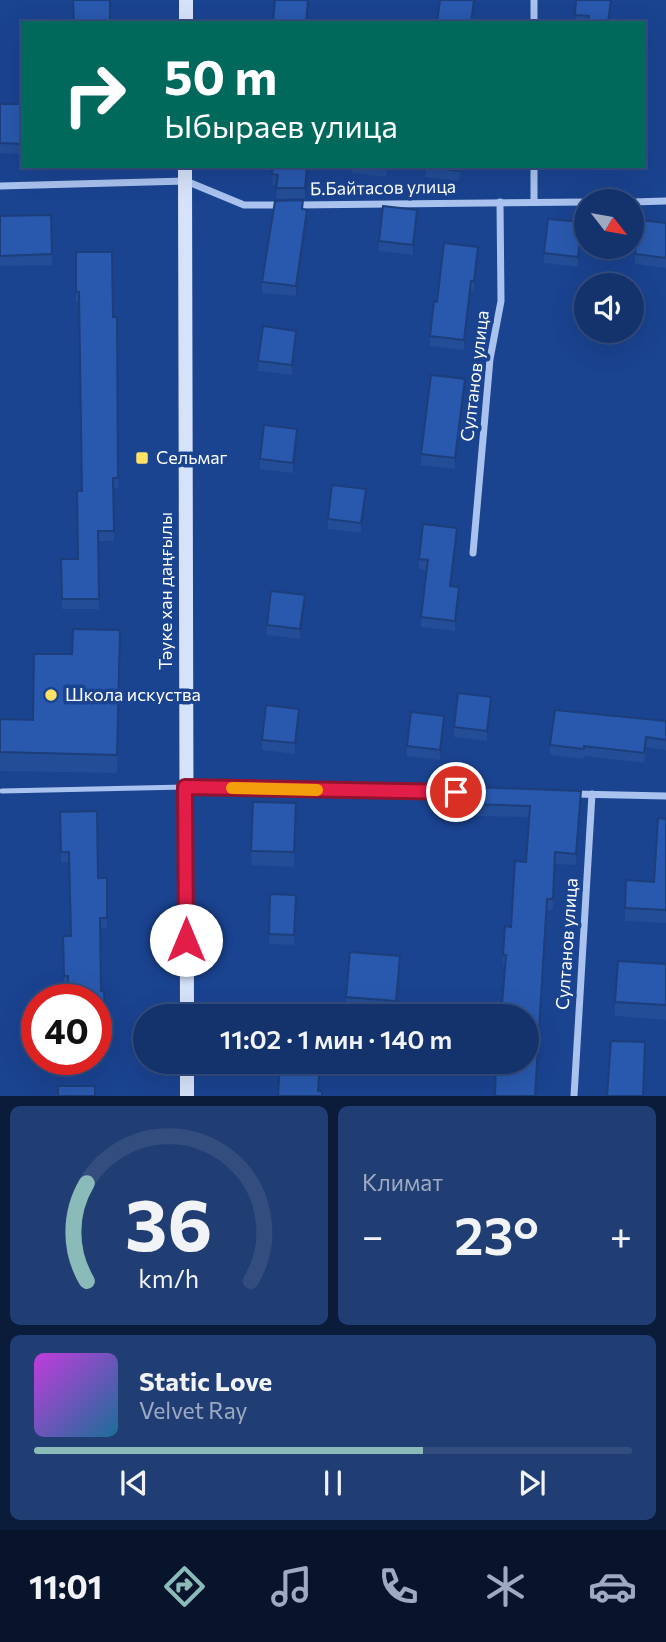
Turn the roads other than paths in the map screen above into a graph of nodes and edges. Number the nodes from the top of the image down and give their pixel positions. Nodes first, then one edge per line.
1 (186, 0) edge
2 (534, 0) edge
3 (186, 21) edge
4 (534, 21) edge
5 (534, 168) edge
6 (185, 174) edge
7 (0, 186) edge
8 (666, 201) edge
9 (500, 202) junction
10 (534, 202) junction
11 (574, 202) edge
12 (644, 202) edge
13 (473, 553) dead end
14 (185, 787) junction
15 (2, 791) dead end
16 (483, 793) edge
17 (565, 794) edge
18 (593, 794) junction
19 (666, 796) edge
20 (187, 1004) edge
21 (187, 1074) edge
22 (187, 1096) edge
23 (574, 1096) edge

1 - 3 street
2 - 4 street
5 - 10 street
6 - 7 street
6 - 9 street, Б.Байтасов улица
6 - 14 street, Тәуке хан даңғылы
8 - 12 street
9 - 10 street, Б.Байтасов улица
9 - 13 street, Султанов улица
10 - 11 street, Б.Байтасов улица
14 - 15 lane
14 - 16 street
14 - 20 street, Тәуке хан даңғылы
17 - 18 street
18 - 19 street
18 - 23 street, Султанов улица
21 - 22 street

